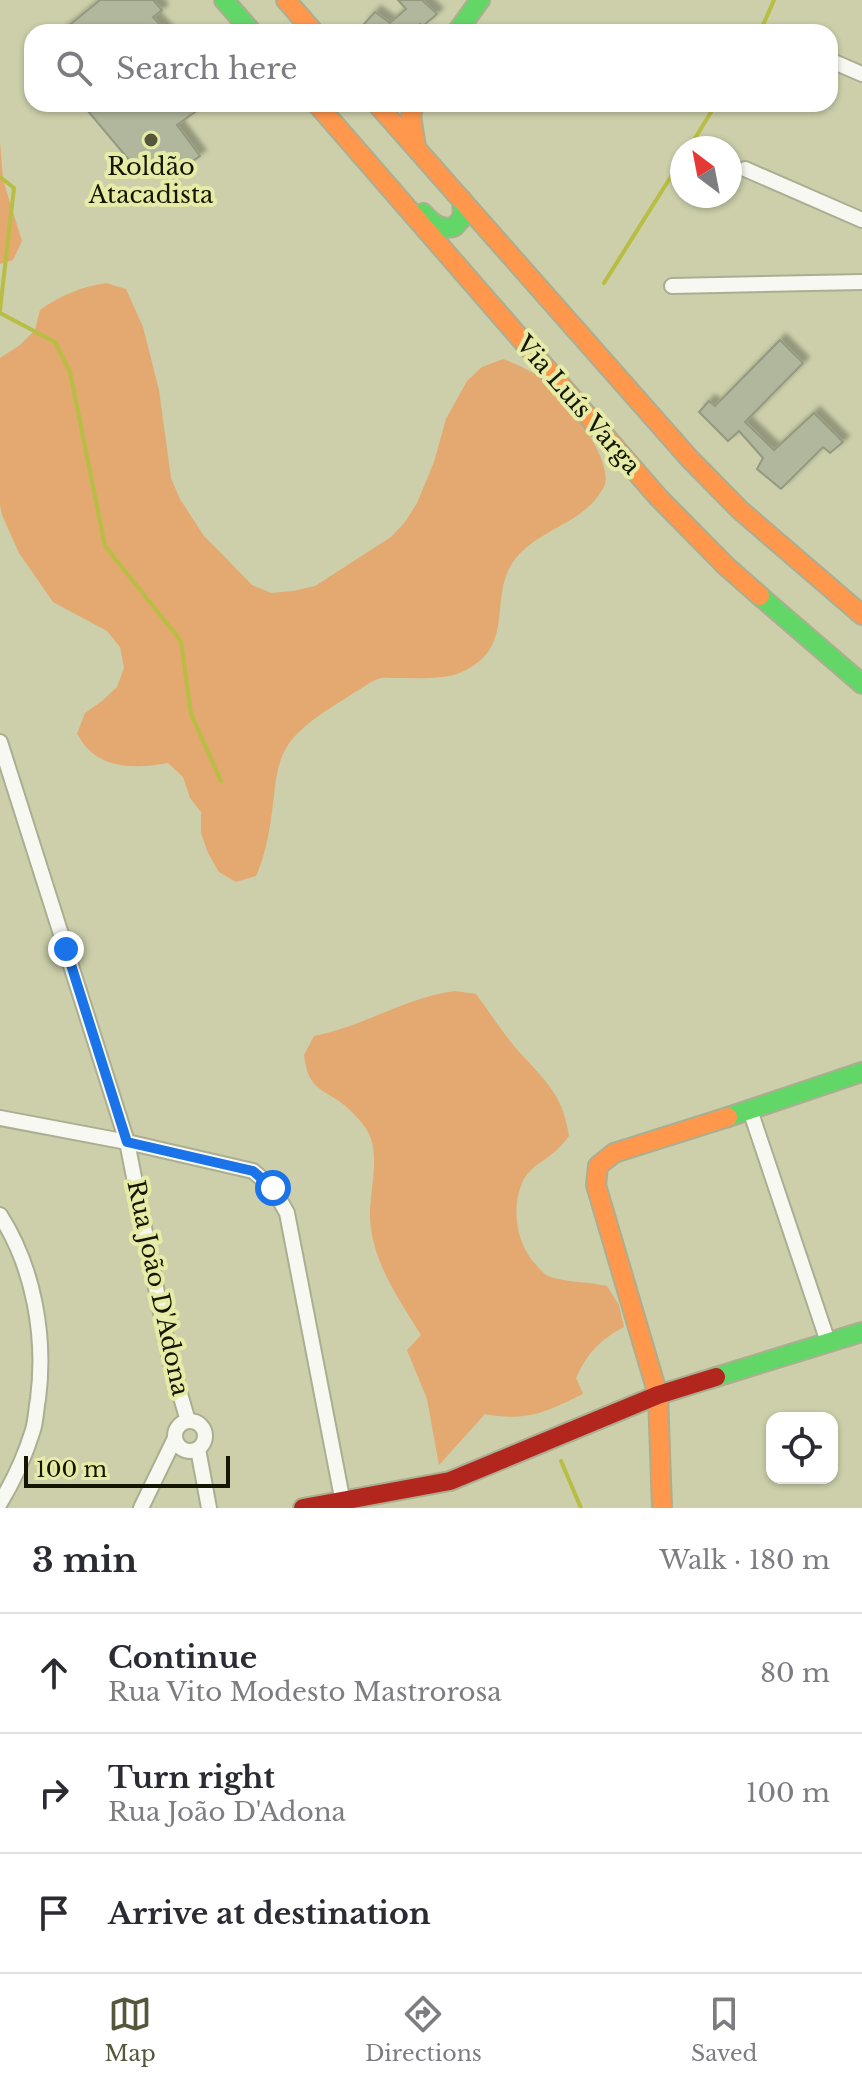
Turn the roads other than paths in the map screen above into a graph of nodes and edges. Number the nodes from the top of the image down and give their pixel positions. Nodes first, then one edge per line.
1 (224, 0) edge
2 (286, 0) edge
3 (480, 0) edge
4 (245, 24) edge
5 (307, 24) edge
6 (463, 24) edge
7 (838, 64) edge
8 (862, 74) edge
9 (324, 112) edge
10 (384, 112) edge
11 (412, 112) edge
12 (416, 147) junction
13 (364, 157) junction
14 (745, 169) dead end
15 (462, 200) junction
16 (862, 220) edge
17 (862, 282) edge
18 (672, 286) dead end
19 (862, 595) edge
20 (841, 596) junction
21 (862, 615) edge
22 (862, 684) edge
23 (0, 742) edge
24 (862, 1072) edge
25 (750, 1110) junction
26 (0, 1118) edge
27 (127, 1142) junction
28 (0, 1215) edge
29 (862, 1332) edge
30 (828, 1342) junction
31 (658, 1395) junction
32 (188, 1421) junction
33 (175, 1438) junction
34 (198, 1449) junction
35 (0, 1503) edge
36 (343, 1505) edge
37 (141, 1508) edge
38 (209, 1508) edge
39 (303, 1508) edge
40 (662, 1508) edge

1 - 4 main road
2 - 5 main road
3 - 6 main road
7 - 8 street
9 - 13 main road, Via Luís Varga
10 - 12 main road, Via Luís Varga
11 - 12 main road
12 - 15 main road, Via Luís Varga
13 - 15 main road
13 - 22 main road, Via Luís Varga
14 - 16 street
15 - 20 main road, Via Luís Varga
17 - 18 street
19 - 20 street
20 - 21 main road, Via Luís Varga
23 - 27 street, Rua João D'Adona
24 - 25 main road
25 - 30 street
25 - 31 main road
26 - 27 street
27 - 32 street, Rua João D'Adona
27 - 36 street
28 - 35 street
29 - 30 main road
30 - 31 main road
31 - 36 main road
31 - 40 main road
32 - 33 street
32 - 34 street
33 - 34 street
33 - 37 street
34 - 38 street
36 - 39 main road

